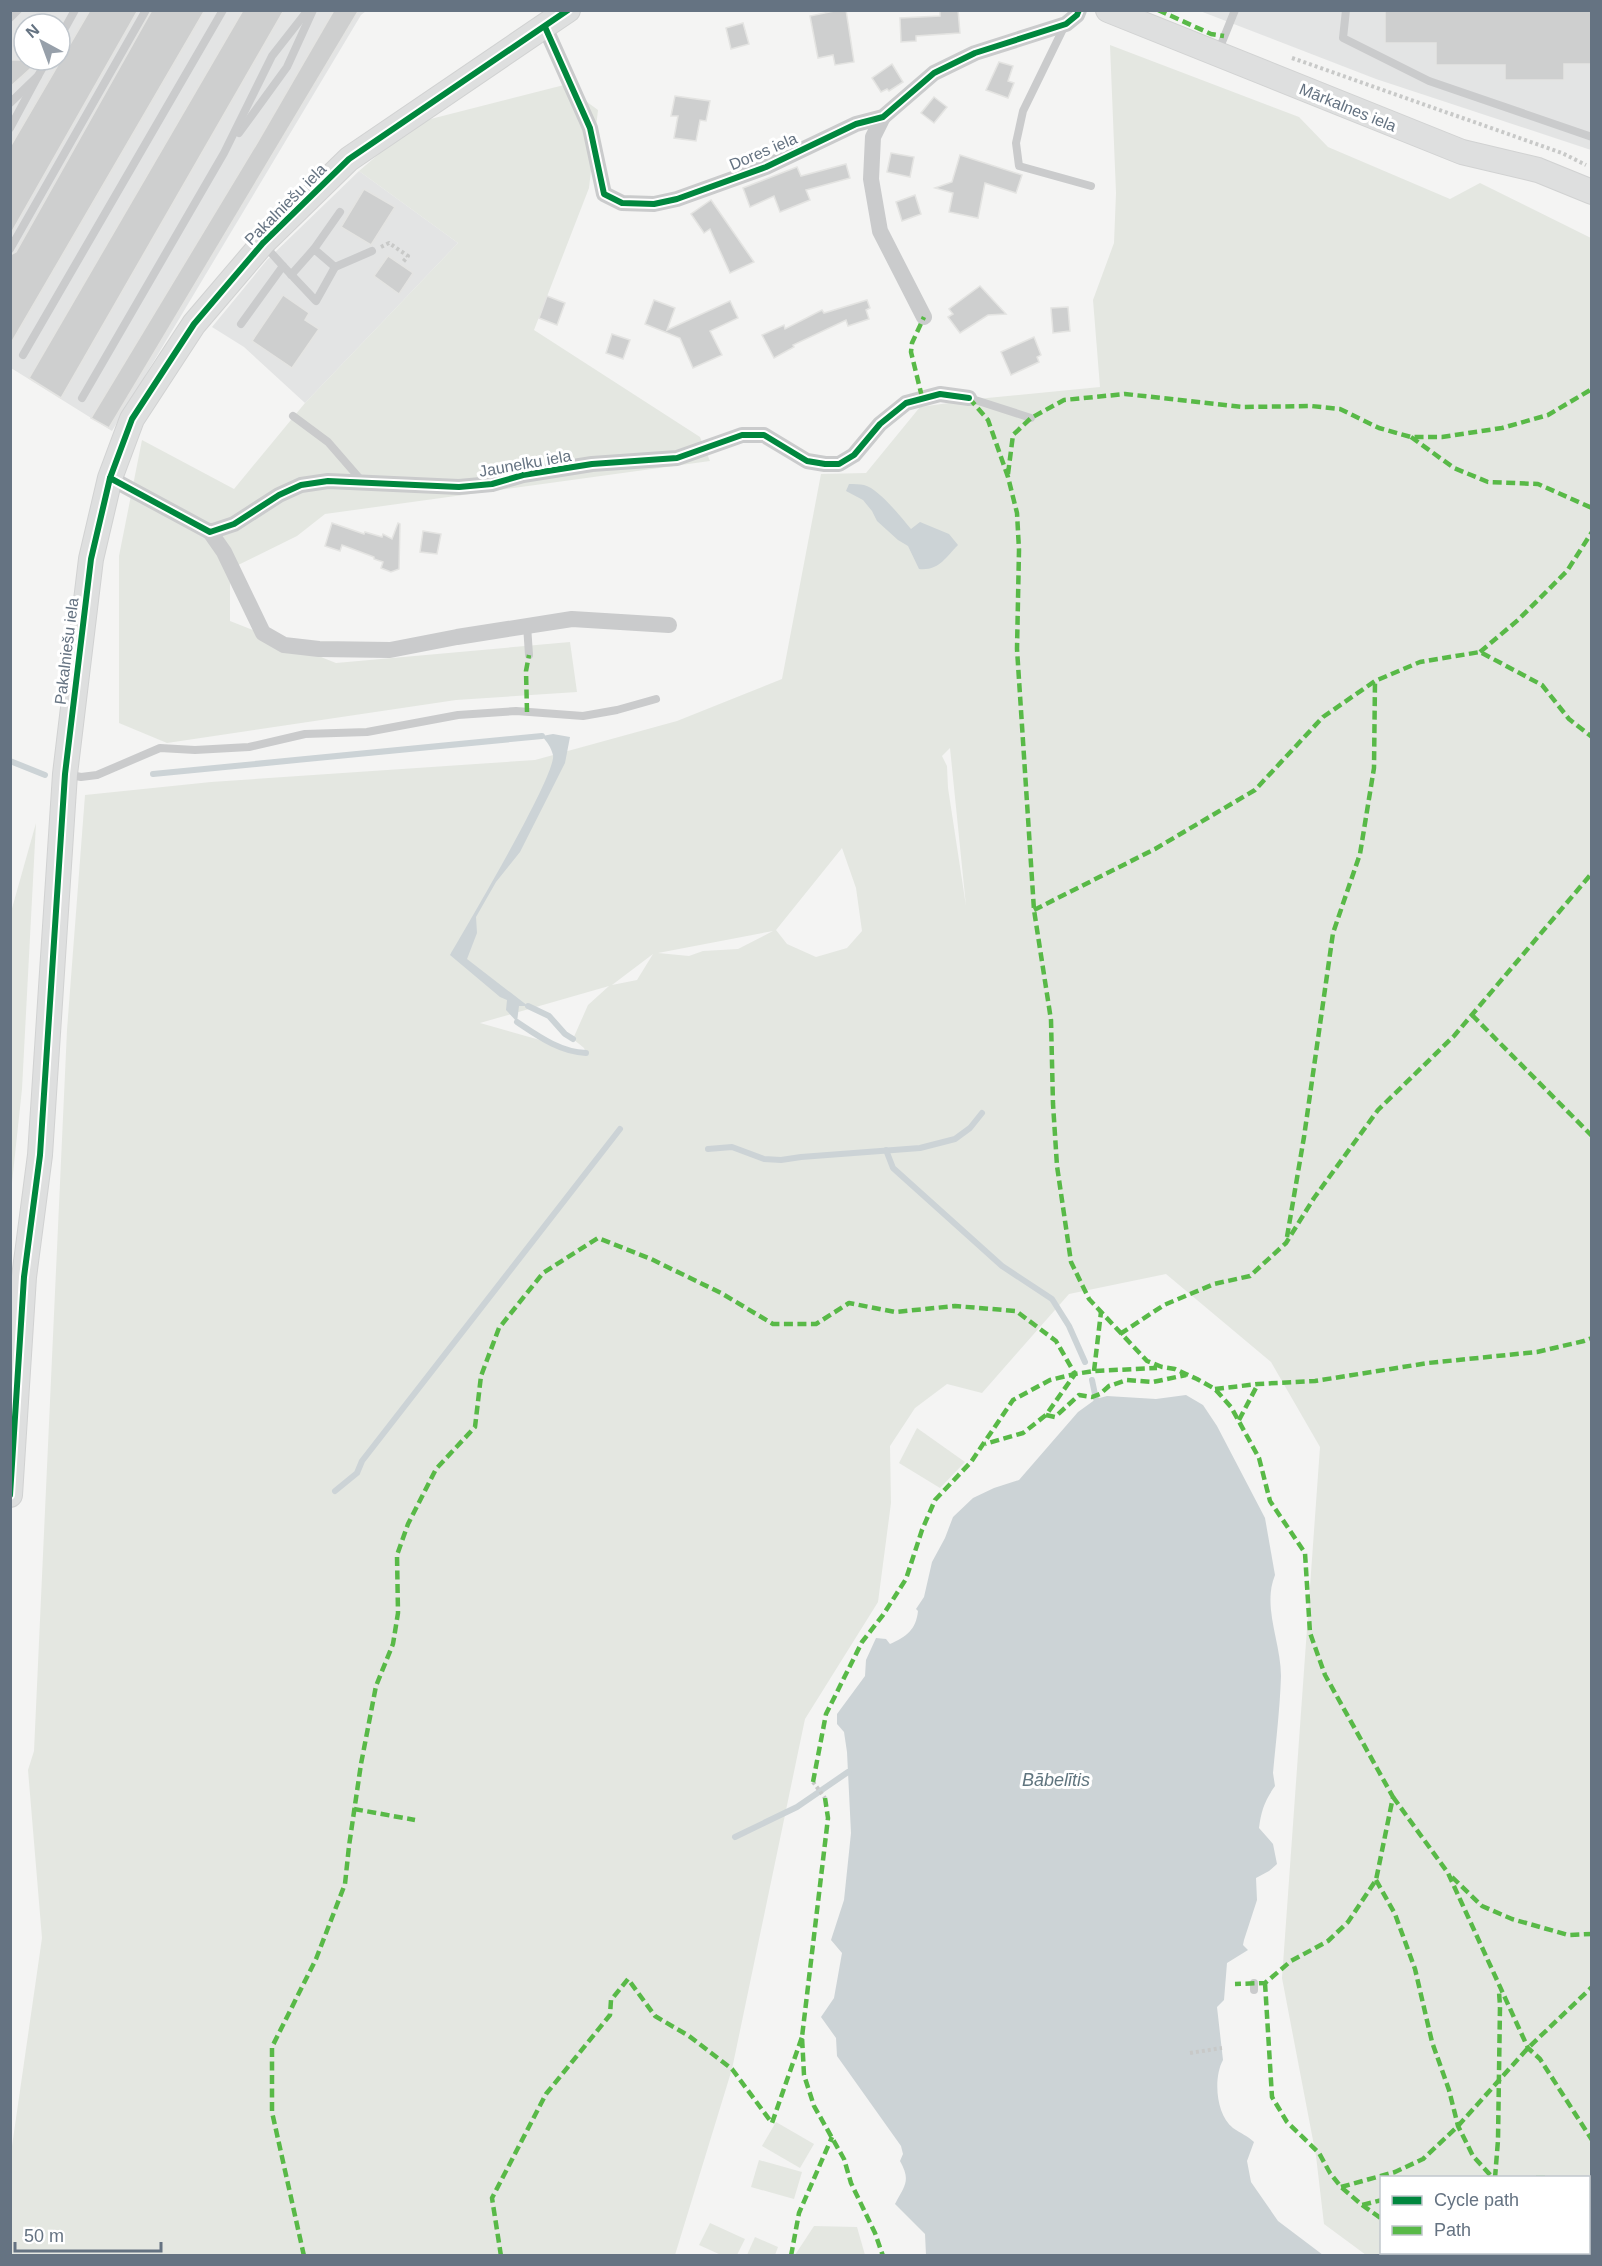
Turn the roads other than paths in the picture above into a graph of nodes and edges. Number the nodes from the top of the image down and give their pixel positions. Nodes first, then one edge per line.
1 (18, 10) edge
2 (146, 10) edge
3 (223, 10) edge
4 (308, 10) edge
5 (313, 10) edge
6 (568, 10) edge
7 (1079, 10) edge
8 (1108, 10) edge
9 (1235, 10) edge
10 (1346, 10) edge
11 (10, 18) edge
12 (1066, 24) junction
13 (545, 27) junction
14 (1217, 55) junction
15 (41, 72) edge
16 (39, 76) junction
17 (10, 103) edge
18 (883, 117) junction
19 (10, 128) edge
20 (1592, 136) edge
21 (224, 153) junction
22 (1591, 180) edge
23 (1090, 186) dead end
24 (340, 212) dead end
25 (263, 243) junction
26 (10, 249) edge
27 (314, 249) junction
28 (372, 250) dead end
29 (283, 266) junction
30 (336, 267) junction
31 (291, 274) junction
32 (924, 317) dead end
33 (241, 324) dead end
34 (23, 355) dead end
35 (82, 398) dead end
36 (969, 398) joint
37 (293, 416) dead end
38 (1031, 418) dead end
39 (110, 478) junction
40 (363, 483) junction
41 (210, 532) junction
42 (526, 625) junction
43 (669, 625) dead end
44 (529, 655) dead end
45 (656, 699) dead end
46 (65, 774) junction
47 (10, 1495) edge

1 - 11 lane
2 - 26 lane
3 - 34 lane
4 - 21 lane
5 - 21 lane
6 - 13 street, Pakalniešu iela
7 - 12 street, Dores iela
8 - 14 street, Mārkalnes iela
9 - 14 lane
10 - 20 lane
12 - 18 street, Dores iela
12 - 23 lane
13 - 18 street, Dores iela
13 - 25 street, Pakalniešu iela
14 - 22 street, Mārkalnes iela
15 - 16 lane
16 - 17 lane
16 - 19 lane
18 - 32 street
21 - 35 lane
24 - 27 lane
25 - 29 lane
25 - 39 street, Pakalniešu iela
27 - 30 lane
27 - 31 lane
28 - 30 lane
29 - 31 lane
29 - 33 lane
30 - 31 lane
36 - 38 lane
36 - 40 street, Jaunelku iela
37 - 40 lane
39 - 41 street
39 - 46 street, Pakalniešu iela
40 - 41 street, Jaunelku iela
41 - 42 street
42 - 43 street
42 - 44 lane
45 - 46 lane
46 - 47 street, Pakalniešu iela

